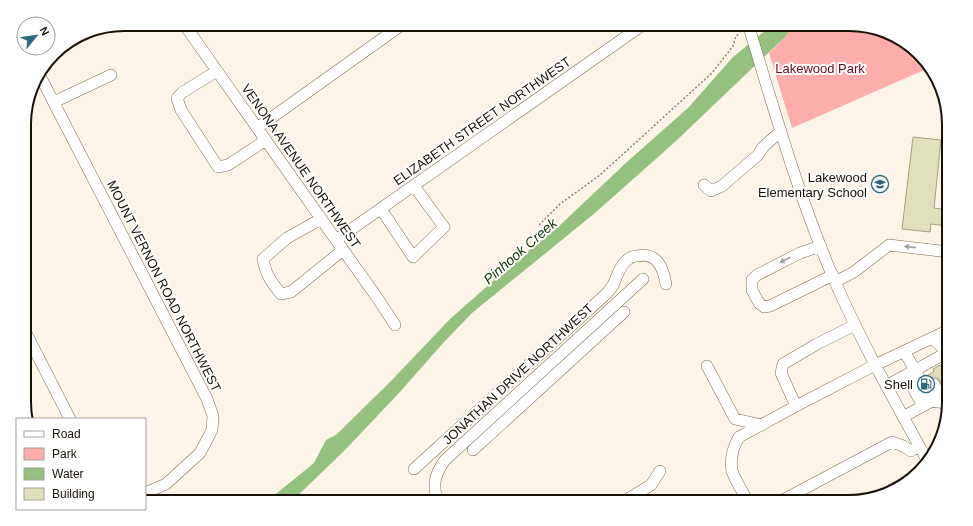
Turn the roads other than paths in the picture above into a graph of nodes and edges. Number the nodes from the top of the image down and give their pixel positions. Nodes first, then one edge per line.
1 (189, 31) edge
2 (393, 31) edge
3 (634, 31) edge
4 (750, 31) edge
5 (217, 71) junction
6 (111, 75) dead end
7 (42, 80) edge
8 (54, 102) junction
9 (258, 128) junction
10 (781, 131) junction
11 (266, 140) junction
12 (704, 184) dead end
13 (414, 186) junction
14 (381, 209) junction
15 (321, 219) junction
16 (336, 240) junction
17 (821, 246) junction
18 (343, 250) junction
19 (942, 251) edge
20 (643, 279) dead end
21 (834, 279) junction
22 (666, 284) dead end
23 (599, 301) junction
24 (616, 314) junction
25 (576, 321) junction
26 (395, 325) dead end
27 (855, 325) junction
28 (942, 333) edge
29 (590, 336) junction
30 (932, 338) junction
31 (554, 342) junction
32 (31, 343) edge
33 (942, 347) edge
34 (904, 351) junction
35 (567, 356) junction
36 (942, 359) edge
37 (533, 361) junction
38 (875, 365) junction
39 (707, 366) dead end
40 (546, 376) junction
41 (922, 377) junction
42 (510, 382) junction
43 (886, 386) junction
44 (523, 397) junction
45 (942, 397) edge
46 (488, 402) junction
47 (942, 403) edge
48 (928, 404) junction
49 (796, 406) junction
50 (502, 416) junction
51 (903, 417) junction
52 (69, 418) edge
53 (465, 423) junction
54 (762, 425) junction
55 (479, 437) junction
56 (919, 446) junction
57 (473, 450) dead end
58 (925, 456) edge
59 (414, 469) dead end
60 (660, 470) dead end
61 (146, 493) edge
62 (436, 495) edge
63 (635, 495) edge
64 (744, 495) edge
65 (791, 495) edge

1 - 5 street, VENONA AVENUE NORTHWEST
2 - 9 street
3 - 13 street, ELIZABETH STREET NORTHWEST
4 - 10 street
5 - 9 street, VENONA AVENUE NORTHWEST
5 - 11 street
6 - 8 street
7 - 8 street, MOUNT VERNON ROAD NORTHWEST
8 - 61 street, MOUNT VERNON ROAD NORTHWEST
9 - 11 street, VENONA AVENUE NORTHWEST
10 - 12 street
10 - 17 street
11 - 15 street, VENONA AVENUE NORTHWEST
13 - 14 street, ELIZABETH STREET NORTHWEST
13 - 14 street
14 - 16 street, ELIZABETH STREET NORTHWEST
15 - 16 street, VENONA AVENUE NORTHWEST
15 - 18 street
16 - 18 street, VENONA AVENUE NORTHWEST
17 - 21 street
17 -> 21 street
18 - 26 street, VENONA AVENUE NORTHWEST
19 -> 21 street
20 - 24 street, JONATHAN DRIVE NORTHWEST
21 - 27 street
22 - 23 street
23 - 24 street
23 - 25 street
24 - 29 street, JONATHAN DRIVE NORTHWEST
25 - 29 street
25 - 31 street
27 - 38 street
27 - 49 street
28 - 30 street
29 - 35 street, JONATHAN DRIVE NORTHWEST
30 - 33 street
30 - 34 street
31 - 35 street
31 - 37 street
32 - 52 street
34 - 38 street
34 - 41 street
35 - 40 street, JONATHAN DRIVE NORTHWEST
36 - 41 street
37 - 40 street
37 - 42 street
38 - 43 street
38 - 49 street
39 - 54 street
40 - 44 street, JONATHAN DRIVE NORTHWEST
41 - 43 street
41 - 45 street
41 - 48 street
41 - 48 street
42 - 44 street
42 - 46 street
43 - 51 street
44 - 50 street, JONATHAN DRIVE NORTHWEST
46 - 50 street
46 - 53 street
47 - 48 street
48 - 51 street
49 - 54 street
50 - 55 street, JONATHAN DRIVE NORTHWEST
51 - 56 street
53 - 55 street
53 - 59 street
54 - 64 street
55 - 57 street
55 - 62 street, JONATHAN DRIVE NORTHWEST
56 - 58 street
56 - 65 street
60 - 63 street

